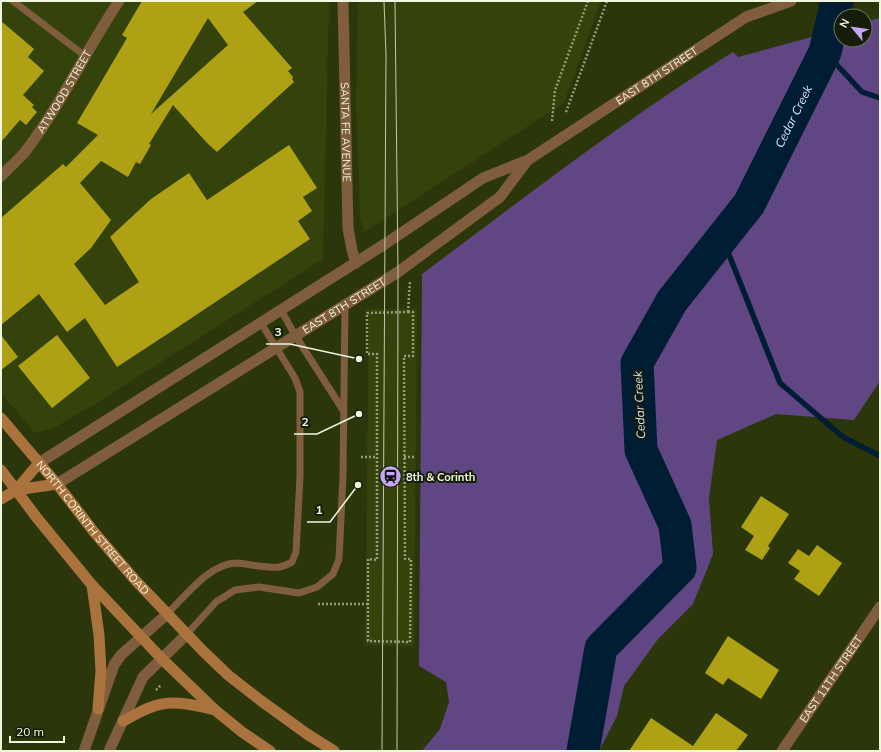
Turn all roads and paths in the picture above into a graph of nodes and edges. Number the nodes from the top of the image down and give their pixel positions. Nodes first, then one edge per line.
1 (13, 1) edge
2 (119, 1) edge
3 (344, 1) edge
4 (588, 1) edge
5 (607, 1) edge
6 (791, 1) edge
7 (85, 56) junction
8 (566, 112) dead end
9 (552, 121) dead end
10 (528, 160) junction
11 (1, 176) edge
12 (356, 263) junction
13 (410, 276) dead end
14 (345, 305) junction
15 (281, 310) junction
16 (408, 312) junction
17 (261, 323) junction
18 (295, 335) junction
19 (276, 347) junction
20 (343, 411) junction
21 (1, 418) edge
22 (362, 457) dead end
23 (377, 457) junction
24 (404, 457) junction
25 (416, 457) dead end
26 (39, 463) junction
27 (1, 470) edge
28 (57, 484) junction
29 (16, 490) junction
30 (1, 499) edge
31 (92, 585) junction
32 (318, 604) dead end
33 (368, 604) junction
34 (880, 607) edge
35 (166, 615) junction
36 (186, 635) junction
37 (141, 637) junction
38 (162, 659) junction
39 (161, 685) dead end
40 (156, 690) dead end
41 (98, 710) junction
42 (214, 710) junction
43 (122, 722) junction
44 (84, 751) edge
45 (109, 751) edge
46 (270, 751) edge
47 (334, 751) edge
48 (782, 751) edge

1 - 7 lane
2 - 7 street, ATWOOD STREET
3 - 12 street, SANTA FE AVENUE
4 - 9 path
5 - 8 path
6 - 10 street, EAST 8TH STREET
7 - 11 street, ATWOOD STREET
10 - 12 street, EAST 8TH STREET
10 - 14 street, EAST 8TH STREET
12 - 15 street, EAST 8TH STREET
13 - 16 path
14 - 18 street, EAST 8TH STREET
14 - 20 lane
15 - 17 street, EAST 8TH STREET
15 - 18 lane
16 - 23 path
16 - 24 path
17 - 19 lane
17 - 26 street, EAST 8TH STREET
18 - 19 street, EAST 8TH STREET
18 - 20 lane
19 - 28 street, EAST 8TH STREET
19 - 35 lane
20 - 36 lane
21 - 26 main road, NORTH CORINTH STREET ROAD
22 - 23 path
23 - 33 path
24 - 25 path
24 - 33 path
26 - 28 main road, NORTH CORINTH STREET ROAD
26 - 29 main road, EAST 8TH STREET
27 - 29 main road
28 - 29 main road, EAST 8TH STREET
28 - 35 main road, NORTH CORINTH STREET ROAD
29 - 30 main road, EAST 8TH STREET
29 - 31 main road
31 - 37 main road
31 - 41 main road
32 - 33 path
34 - 48 street, EAST 11TH STREET
35 - 36 main road, NORTH CORINTH STREET ROAD
35 - 37 street
36 - 38 street
36 - 47 main road, NORTH CORINTH STREET ROAD
37 - 38 main road
37 - 41 street
38 - 42 main road
38 - 43 street
39 - 40 path
41 - 44 street
42 - 43 main road
42 - 46 main road
43 - 45 street

